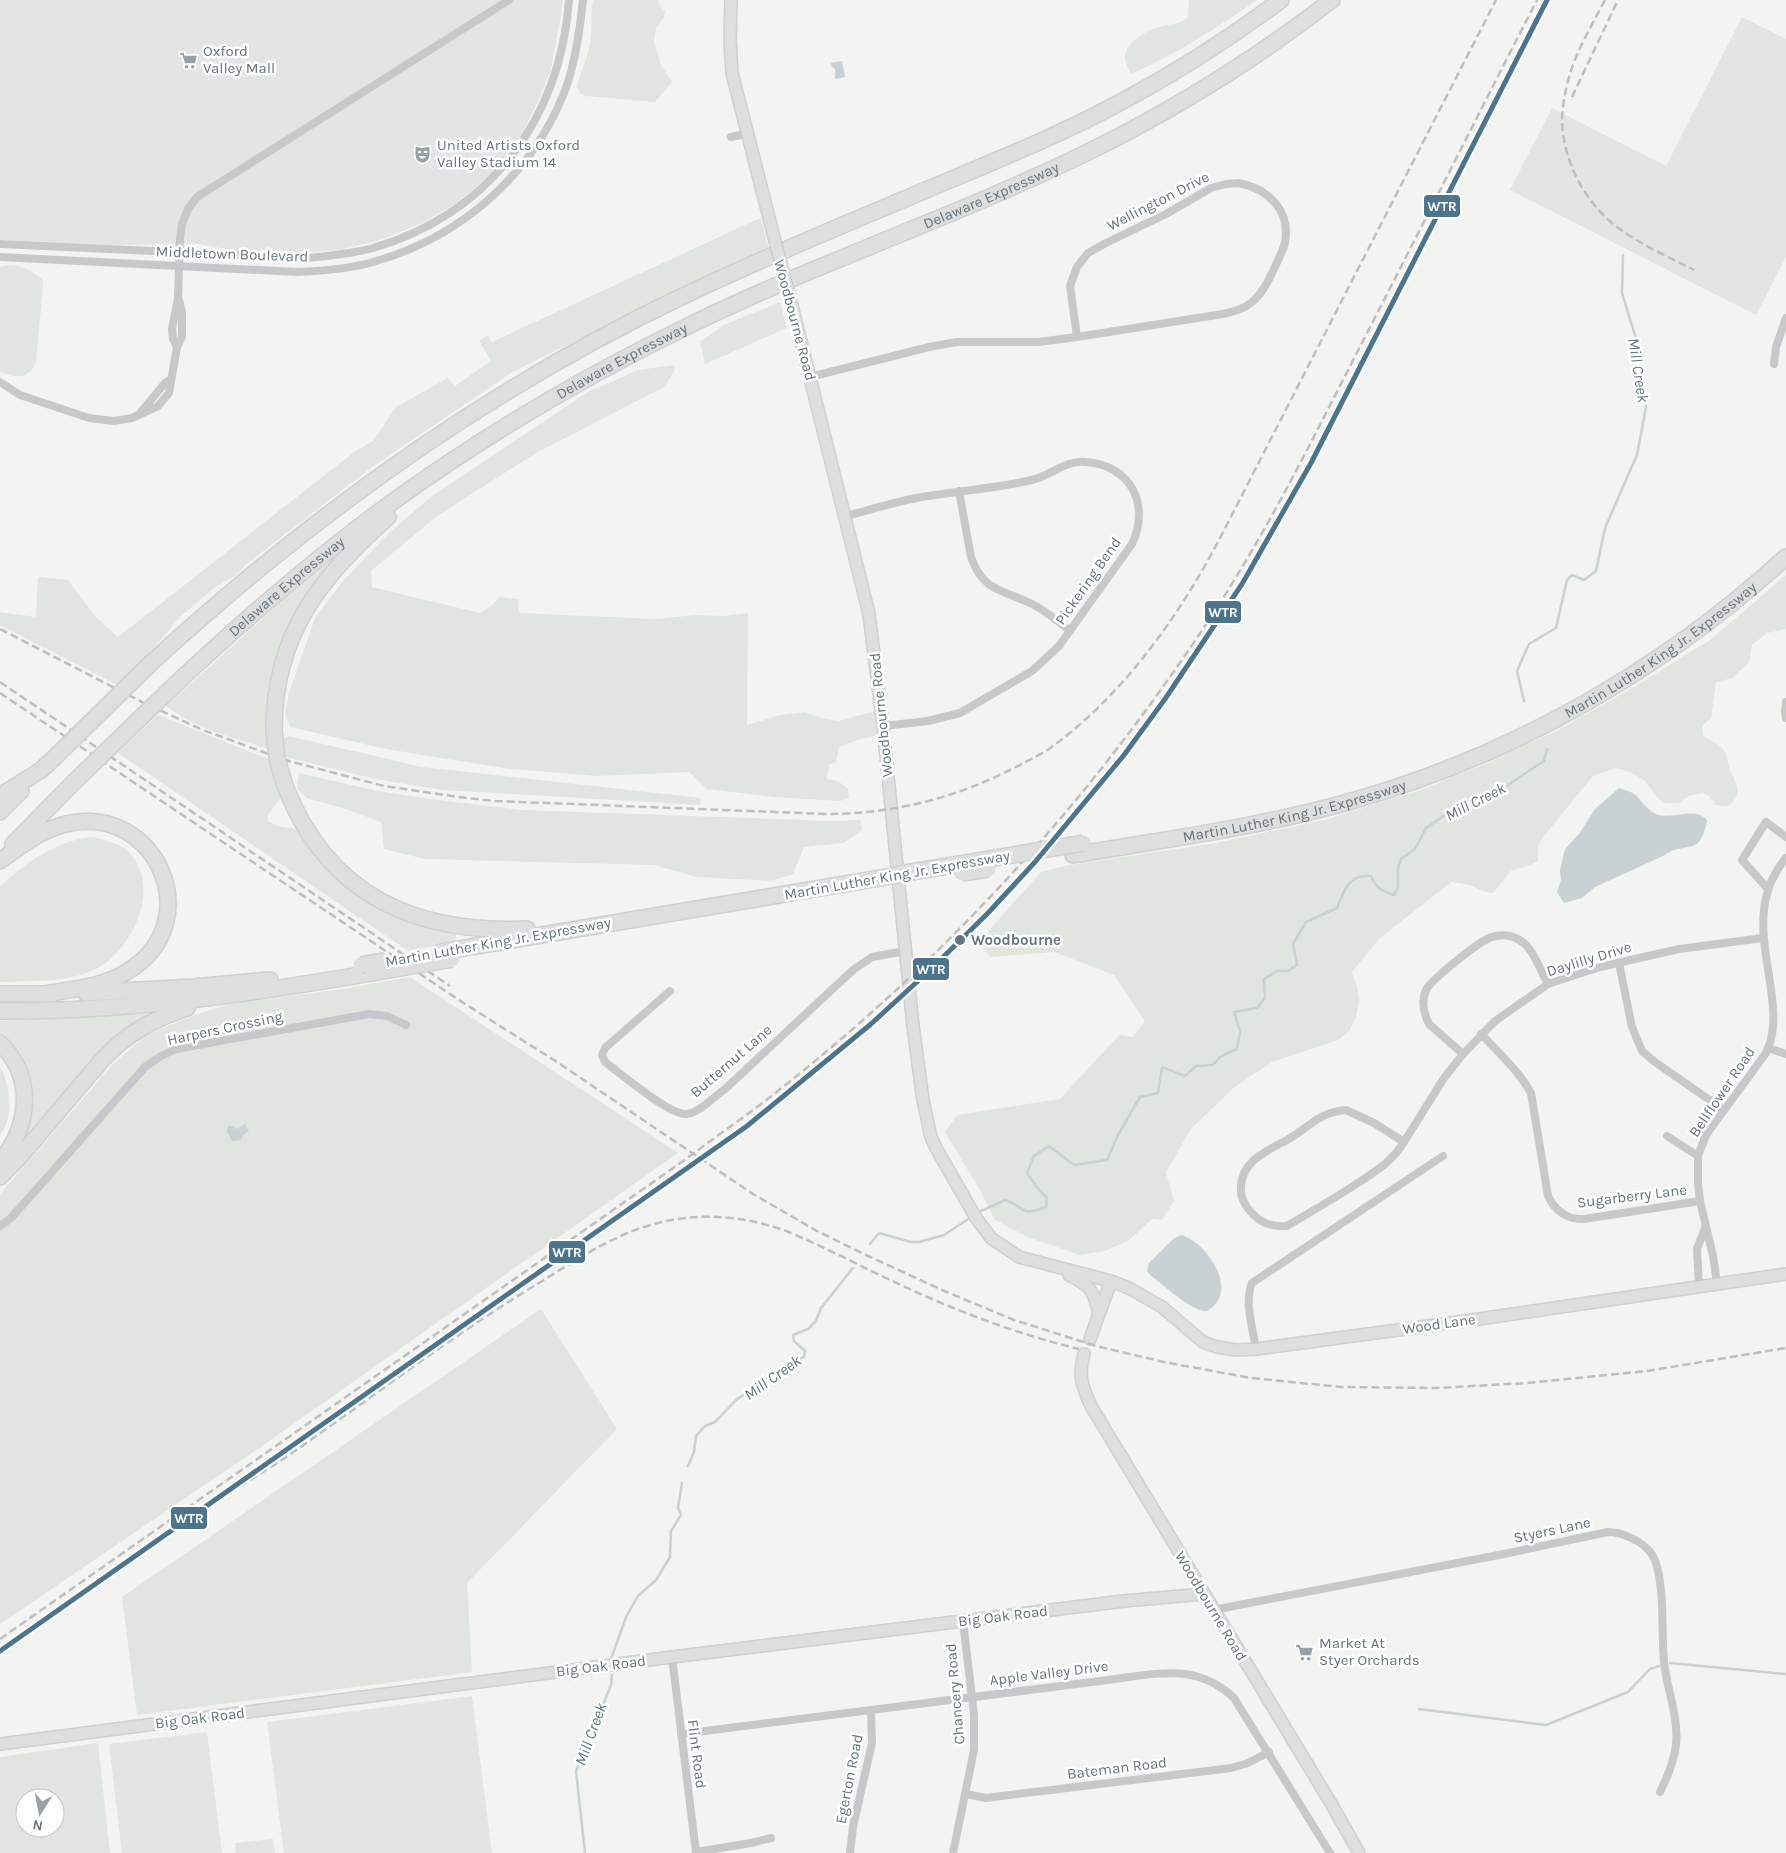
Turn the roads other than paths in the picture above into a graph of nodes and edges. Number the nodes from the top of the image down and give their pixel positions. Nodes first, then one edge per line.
1 (508, 0) edge
2 (569, 0) edge
3 (583, 0) edge
4 (731, 0) edge
5 (1282, 0) edge
6 (1332, 0) edge
7 (747, 134) junction
8 (731, 137) dead end
9 (0, 244) edge
10 (180, 252) junction
11 (0, 257) edge
12 (179, 266) junction
13 (1786, 318) edge
14 (1077, 337) junction
15 (1774, 364) dead end
16 (810, 377) junction
17 (0, 382) edge
18 (0, 390) edge
19 (13, 392) junction
20 (454, 460) junction
21 (959, 491) junction
22 (846, 516) junction
23 (1786, 544) edge
24 (1786, 557) edge
25 (1070, 631) junction
26 (1786, 702) edge
27 (1786, 718) edge
28 (883, 726) junction
29 (47, 765) junction
30 (0, 796) edge
31 (0, 812) edge
32 (1786, 837) edge
33 (1078, 849) junction
34 (1786, 858) edge
35 (0, 860) edge
36 (899, 879) junction
37 (1768, 889) junction
38 (589, 927) junction
39 (1763, 938) junction
40 (906, 950) junction
41 (446, 956) junction
42 (1619, 963) junction
43 (366, 969) junction
44 (1548, 984) junction
45 (670, 992) dead end
46 (0, 994) edge
47 (44, 994) junction
48 (220, 997) junction
49 (0, 1011) edge
50 (406, 1025) dead end
51 (1481, 1034) junction
52 (0, 1043) edge
53 (1768, 1048) junction
54 (1463, 1054) junction
55 (1786, 1054) edge
56 (1724, 1110) junction
57 (1667, 1136) dead end
58 (1404, 1142) junction
59 (1444, 1156) dead end
60 (1698, 1156) junction
61 (0, 1162) edge
62 (0, 1177) edge
63 (1700, 1201) junction
64 (0, 1226) edge
65 (1705, 1228) junction
66 (1049, 1265) junction
67 (1786, 1274) edge
68 (1111, 1281) junction
69 (1717, 1283) junction
70 (1699, 1286) junction
71 (1099, 1313) junction
72 (1090, 1339) dead end
73 (1256, 1349) junction
74 (1084, 1354) dead end
75 (1203, 1594) junction
76 (1213, 1610) junction
77 (963, 1621) junction
78 (672, 1658) junction
79 (972, 1697) junction
80 (871, 1710) junction
81 (681, 1734) junction
82 (0, 1744) edge
83 (1268, 1752) junction
84 (1660, 1792) dead end
85 (966, 1794) junction
86 (771, 1838) dead end
87 (696, 1852) edge
88 (850, 1853) edge
89 (953, 1853) edge
90 (1330, 1853) edge
91 (1360, 1853) edge

1 - 10 street
2 - 10 street, Middletown Boulevard
3 - 12 street, Middletown Boulevard
4 - 7 main road, Woodbourne Road
5 - 29 highway, Delaware Expressway, bridge
6 - 20 highway, Delaware Expressway
7 - 8 street
7 - 16 main road, Woodbourne Road, bridge
9 - 10 street, Middletown Boulevard
10 - 12 street
11 - 12 street, Middletown Boulevard
12 - 19 street
13 - 15 street
14 - 14 street, Wellington Drive
14 - 16 street, Wellington Drive
16 - 22 main road, Woodbourne Road
17 - 19 street
18 - 19 street
20 - 35 highway, Delaware Expressway, bridge
20 - 38 highway, bridge
21 - 22 street, Pickering Bend
21 - 25 street
21 - 25 street, Pickering Bend
22 - 28 main road, Woodbourne Road
23 - 33 highway, Martin Luther King Jr. Expressway
24 - 33 highway, Martin Luther King Jr. Expressway
25 - 28 street, Pickering Bend
26 - 27 street
28 - 40 main road, Woodbourne Road
29 - 30 highway
29 - 31 highway, Delaware Expressway
32 - 37 street
33 - 36 highway, Martin Luther King Jr. Expressway, bridge
34 - 37 street, Bellflower Road
35 - 47 highway
36 - 38 highway, Martin Luther King Jr. Expressway
36 - 41 highway, Martin Luther King Jr. Expressway
37 - 39 street, Bellflower Road
38 - 41 highway, Martin Luther King Jr. Expressway
39 - 42 street, Daylilly Drive
39 - 53 street, Bellflower Road
40 - 45 street, Butternut Lane
40 - 66 main road, Woodbourne Road
41 - 43 highway, Martin Luther King Jr. Expressway, bridge
42 - 44 street, Daylilly Drive
42 - 56 street
43 - 47 highway, Martin Luther King Jr. Expressway
43 - 48 highway, Martin Luther King Jr. Expressway
44 - 51 street, Daylilly Drive
44 - 54 street
46 - 47 highway, Martin Luther King Jr. Expressway
48 - 49 highway, Martin Luther King Jr. Expressway
48 - 62 highway
50 - 64 street, Harpers Crossing
51 - 54 street, Daylilly Drive
51 - 63 street, Sugarberry Lane
52 - 61 highway
53 - 55 street
53 - 56 street, Bellflower Road
54 - 58 street, Daylilly Drive
56 - 60 street, Bellflower Road
57 - 60 street
58 - 58 street, Daylilly Drive
59 - 73 street
60 - 63 street, Bellflower Road
63 - 65 street, Bellflower Road
65 - 69 street, Bellflower Road
65 - 70 street, Bellflower Road
66 - 68 main road, Woodbourne Road
66 - 71 main road
67 - 69 main road, Wood Lane
68 - 71 main road
68 - 73 main road, Wood Lane
69 - 70 main road, Wood Lane
70 - 73 main road, Wood Lane
71 - 72 main road
74 - 75 main road, Woodbourne Road
75 - 76 main road, Woodbourne Road
75 - 77 main road, Big Oak Road
76 - 84 street, Styers Lane
76 - 91 main road, Woodbourne Road
77 - 78 main road, Big Oak Road
77 - 79 street, Chancery Road
78 - 81 street, Flint Road
78 - 82 main road, Big Oak Road
79 - 80 street, Apple Valley Drive
79 - 83 street, Apple Valley Drive
79 - 85 street, Chancery Road
80 - 81 street, Apple Valley Drive
80 - 88 street, Egerton Road
81 - 87 street, Flint Road
83 - 85 street, Bateman Road
83 - 90 street, Apple Valley Drive
85 - 89 street, Chancery Road
86 - 87 street

